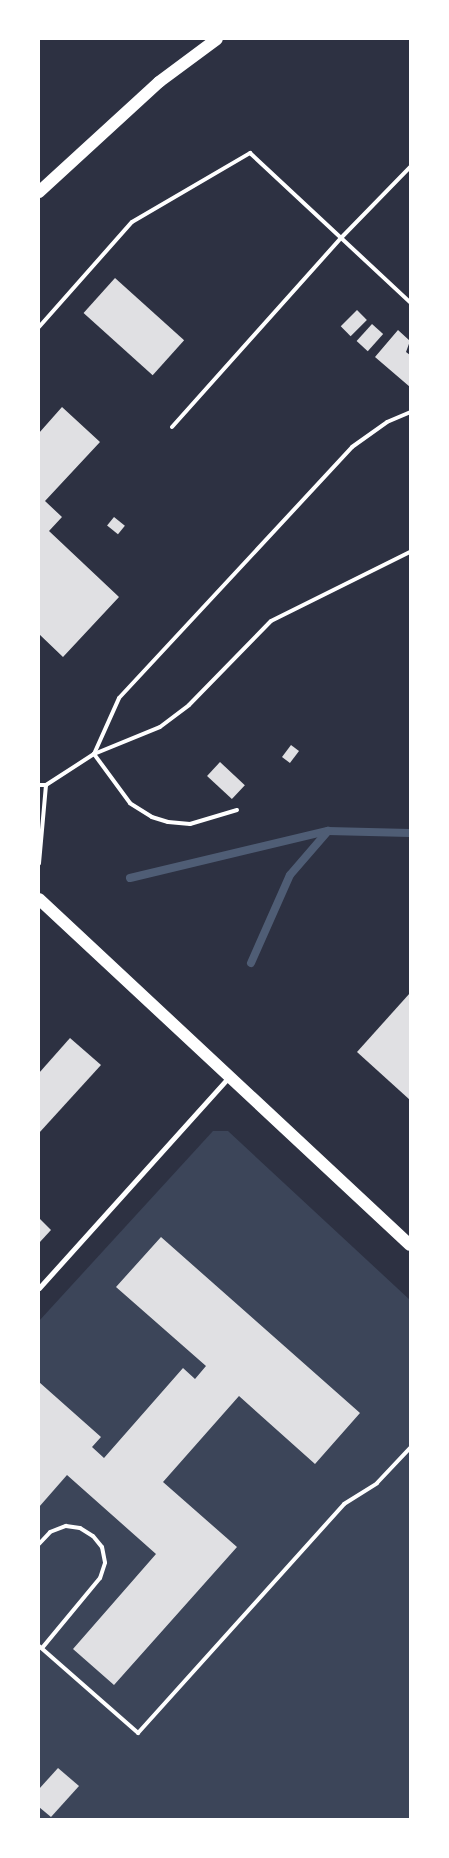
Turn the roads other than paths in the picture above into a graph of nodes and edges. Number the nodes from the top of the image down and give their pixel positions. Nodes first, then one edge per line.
1 (217, 39) edge
2 (410, 167) edge
3 (39, 192) edge
4 (341, 238) junction
5 (410, 302) edge
6 (39, 327) edge
7 (410, 412) edge
8 (172, 427) dead end
9 (410, 552) edge
10 (94, 754) junction
11 (39, 785) edge
12 (46, 785) junction
13 (237, 810) dead end
14 (39, 864) edge
15 (39, 899) edge
16 (228, 1078) junction
17 (410, 1245) edge
18 (39, 1288) edge
19 (410, 1448) edge
20 (39, 1544) edge
21 (40, 1647) edge

1 - 3 main road
2 - 4 lane
4 - 5 lane
4 - 6 lane
4 - 8 lane
7 - 10 lane
9 - 10 lane
10 - 12 lane
10 - 13 lane
11 - 12 lane
12 - 14 lane
15 - 16 main road
16 - 17 main road
16 - 18 street
19 - 21 lane
20 - 21 lane

